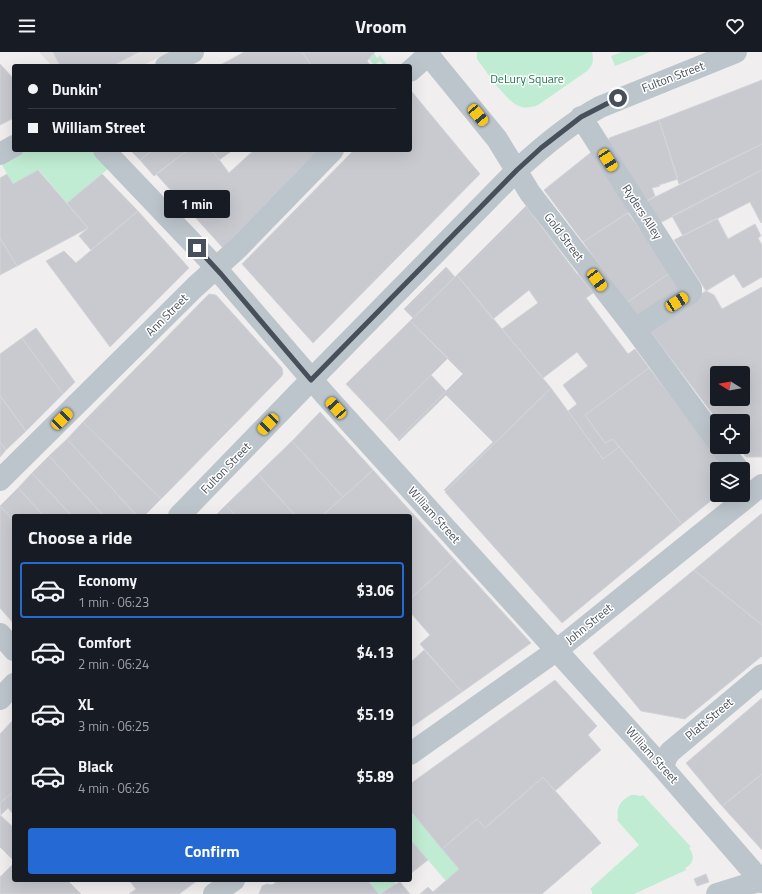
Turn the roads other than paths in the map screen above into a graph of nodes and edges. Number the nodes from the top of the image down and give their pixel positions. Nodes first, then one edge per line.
1 (194, 52) edge
2 (736, 52) edge
3 (427, 54) edge
4 (170, 64) edge
5 (412, 69) edge
6 (581, 117) junction
7 (12, 147) edge
8 (106, 152) edge
9 (331, 152) edge
10 (0, 154) edge
11 (517, 170) junction
12 (216, 268) junction
13 (635, 329) junction
14 (311, 380) junction
15 (710, 431) edge
16 (726, 454) edge
17 (733, 462) edge
18 (0, 480) edge
19 (756, 487) edge
20 (183, 514) edge
21 (0, 634) edge
22 (12, 648) edge
23 (557, 650) junction
24 (762, 675) edge
25 (12, 686) edge
26 (0, 699) edge
27 (412, 753) edge
28 (663, 768) junction
29 (762, 881) edge
30 (717, 894) edge

1 - 4 street
2 - 6 street, Fulton Street
3 - 5 street
3 - 11 street, Gold Street
6 - 11 street, Fulton Street
6 - 13 street, Ryders Alley
7 - 10 street
8 - 12 street, William Street
9 - 12 street, Ann Street
11 - 13 street, Gold Street
11 - 14 street, Fulton Street
12 - 14 street, William Street
12 - 18 street, Ann Street
13 - 15 street, Gold Street
14 - 20 street, Fulton Street
14 - 23 street, William Street
16 - 17 street
19 - 23 street, John Street
21 - 22 street
23 - 27 street, John Street
23 - 28 street, William Street
24 - 28 street, Platt Street
25 - 26 street
28 - 29 street, William Street
29 - 30 street

